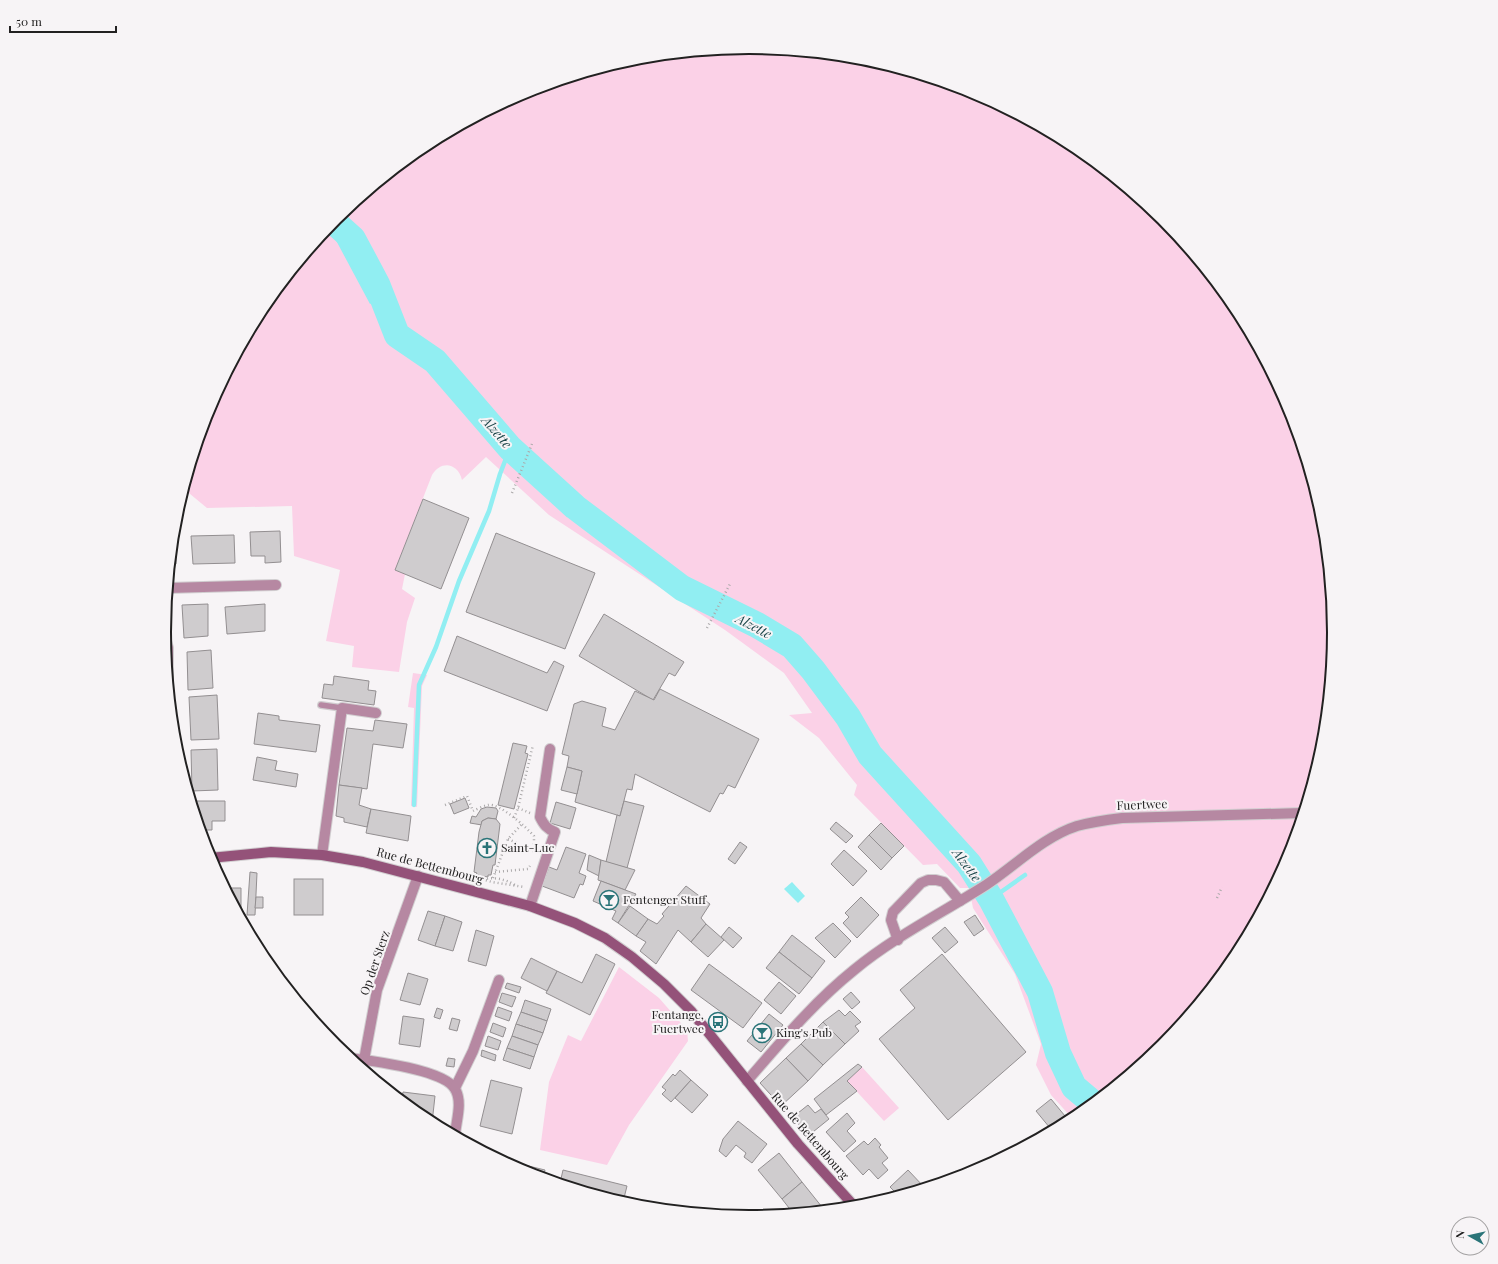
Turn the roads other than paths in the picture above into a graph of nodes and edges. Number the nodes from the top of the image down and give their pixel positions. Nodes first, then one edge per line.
1 (276, 585) dead end
2 (173, 588) edge
3 (321, 705) dead end
4 (342, 708) junction
5 (376, 713) dead end
6 (550, 749) dead end
7 (1297, 813) edge
8 (322, 855) junction
9 (217, 857) edge
10 (418, 876) junction
11 (963, 899) junction
12 (530, 906) junction
13 (898, 940) junction
14 (499, 980) dead end
15 (360, 1059) edge
16 (364, 1060) junction
17 (746, 1081) junction
18 (455, 1088) junction
19 (456, 1130) edge
20 (848, 1201) edge

1 - 2 street
3 - 4 lane
4 - 5 street
4 - 8 street
6 - 12 street
7 - 11 street, Fuertwee
8 - 9 main road, Rue de Bettembourg
8 - 10 main road, Rue de Bettembourg
10 - 12 main road, Rue de Bettembourg
10 - 16 street, Op der Sterz
11 - 13 street
11 - 13 street
12 - 17 main road, Rue de Bettembourg
13 - 17 street
14 - 18 street
15 - 16 street
16 - 18 street
17 - 20 main road, Rue de Bettembourg
18 - 19 street

